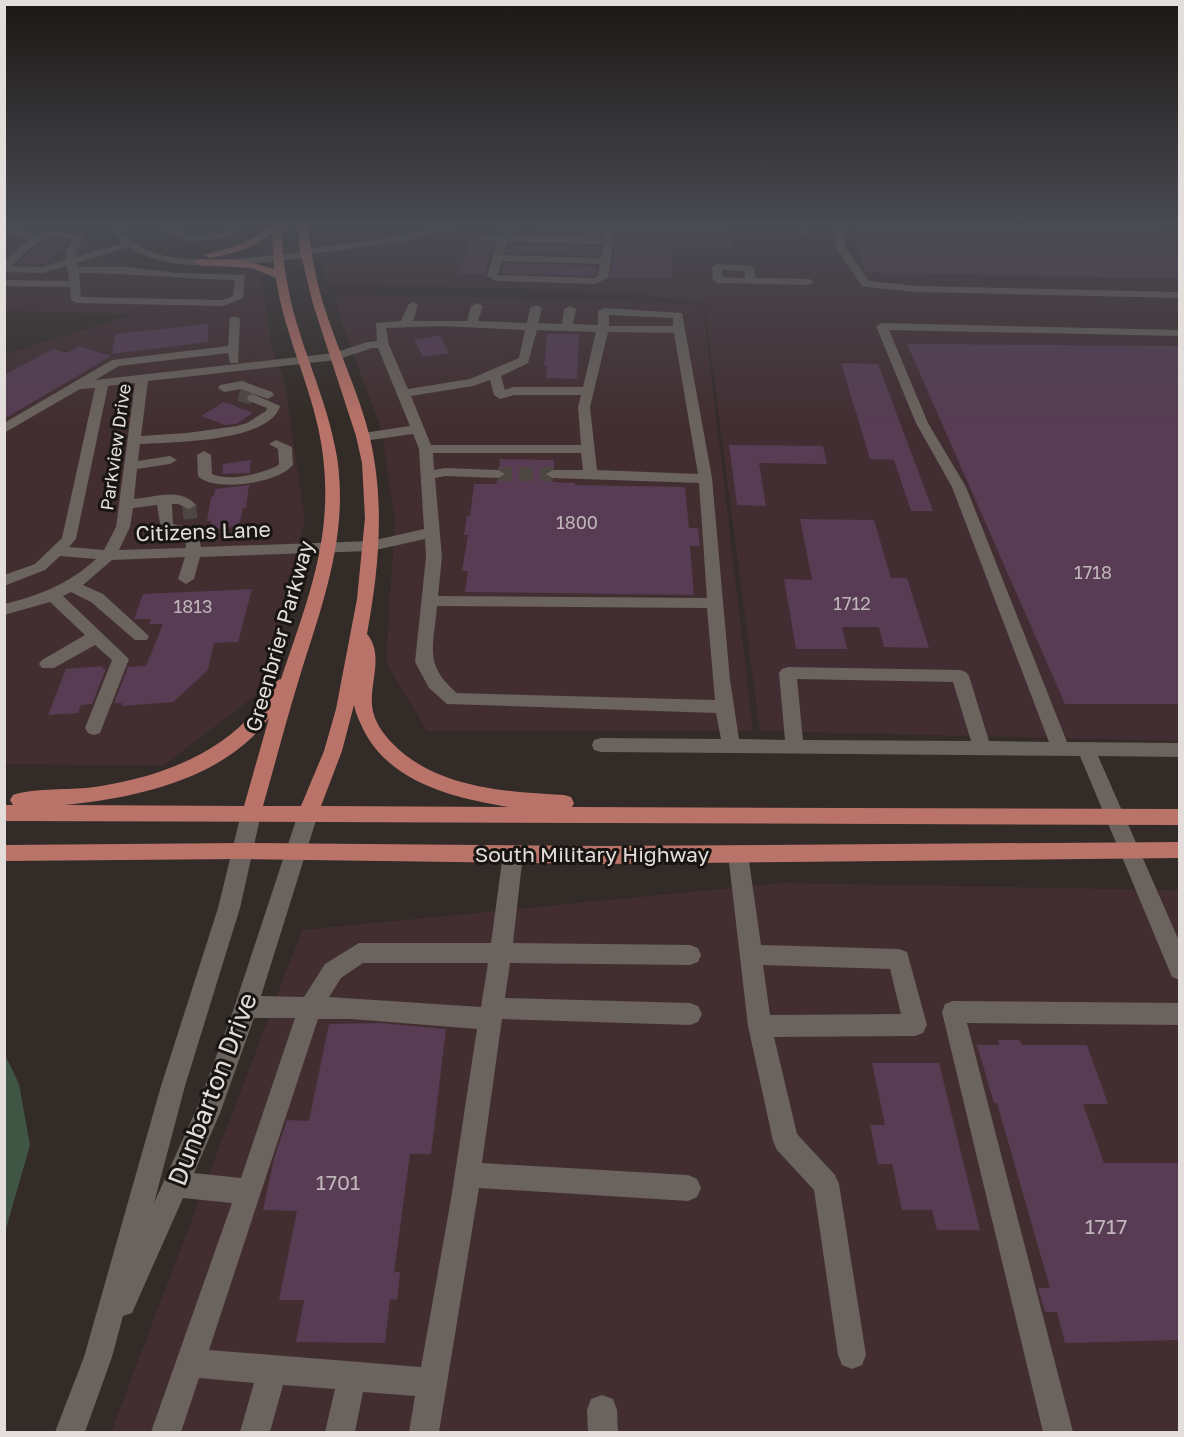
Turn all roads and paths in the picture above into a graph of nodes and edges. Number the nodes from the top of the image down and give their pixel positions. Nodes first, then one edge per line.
1 (75, 290) edge
2 (239, 290) edge
3 (285, 290) edge
4 (312, 290) edge
5 (963, 290) edge
6 (1179, 295) edge
7 (413, 305) dead end
8 (477, 306) dead end
9 (536, 308) dead end
10 (570, 309) dead end
11 (376, 310) dead end
12 (234, 319) dead end
13 (406, 323) junction
14 (472, 324) junction
15 (380, 325) junction
16 (532, 326) junction
17 (567, 328) junction
18 (603, 329) junction
19 (1179, 333) edge
20 (383, 345) junction
21 (234, 349) junction
22 (336, 356) junction
23 (304, 360) junction
24 (229, 369) junction
25 (494, 374) junction
26 (142, 379) junction
27 (102, 384) junction
28 (77, 386) junction
29 (224, 388) junction
30 (588, 391) junction
31 (239, 394) tunnel mouth
32 (403, 394) junction
33 (253, 398) tunnel mouth
34 (274, 406) junction
35 (4, 429) edge
36 (418, 429) junction
37 (363, 437) junction
38 (133, 440) junction
39 (276, 444) dead end
40 (426, 449) junction
41 (587, 449) junction
42 (204, 455) dead end
43 (170, 460) dead end
44 (130, 466) junction
45 (498, 472) tunnel mouth
46 (553, 473) tunnel mouth
47 (584, 474) junction
48 (428, 475) junction
49 (705, 479) junction
50 (164, 499) junction
51 (126, 504) junction
52 (189, 505) dead end
53 (432, 533) junction
54 (371, 546) junction
55 (329, 547) junction
56 (59, 551) junction
57 (194, 552) junction
58 (108, 555) junction
59 (186, 579) dead end
60 (4, 581) edge
61 (70, 585) junction
62 (51, 594) junction
63 (430, 601) junction
64 (714, 603) junction
65 (313, 609) junction
66 (4, 610) edge
67 (360, 628) junction
68 (97, 636) junction
69 (141, 636) dead end
70 (48, 664) dead end
71 (723, 707) junction
72 (94, 728) dead end
73 (601, 745) dead end
74 (731, 746) junction
75 (795, 747) junction
76 (982, 748) junction
77 (1061, 749) junction
78 (1086, 749) junction
79 (1179, 750) edge
80 (4, 800) edge
81 (4, 813) edge
82 (251, 814) junction
83 (308, 814) junction
84 (766, 815) junction
85 (1114, 816) junction
86 (1179, 817) edge
87 (1127, 849) junction
88 (1179, 850) edge
89 (242, 851) junction
90 (295, 852) junction
91 (4, 854) edge
92 (513, 854) junction
93 (738, 854) junction
94 (501, 953) junction
95 (690, 955) dead end
96 (750, 955) junction
97 (1178, 962) edge
98 (246, 1007) junction
99 (310, 1008) junction
100 (491, 1014) junction
101 (690, 1014) dead end
102 (1179, 1014) edge
103 (759, 1026) junction
104 (468, 1175) junction
105 (176, 1184) junction
106 (688, 1188) dead end
107 (249, 1192) junction
108 (852, 1355) dead end
109 (98, 1357) junction
110 (189, 1364) junction
111 (272, 1371) junction
112 (352, 1377) junction
113 (432, 1383) junction
114 (70, 1432) edge
115 (166, 1432) edge
116 (255, 1432) edge
117 (340, 1432) edge
118 (424, 1432) edge
119 (1058, 1432) edge

1 - 2 street
3 - 23 main road, Greenbrier Parkway
4 - 22 main road
5 - 6 street
7 - 13 street
8 - 14 street
9 - 16 street
10 - 17 street
11 - 15 street
12 - 21 street
13 - 14 street
13 - 15 street
14 - 16 street
15 - 20 street
16 - 17 street
16 - 25 street
17 - 18 street
18 - 30 street
18 - 49 street
19 - 77 street
20 - 22 street, Parkview Drive
20 - 32 street
21 - 24 street
21 - 28 street
22 - 23 street, Parkview Drive
22 - 37 main road
23 - 24 street, Parkview Drive
23 - 55 main road, Greenbrier Parkway
24 - 26 street, Parkview Drive
24 - 29 street
25 - 30 street
25 - 32 street
26 - 27 street
26 - 38 street, Parkview Drive
27 - 28 street
27 - 56 street
28 - 35 street
29 - 31 street
29 - 34 street
30 - 41 street
32 - 36 street
33 - 34 street
34 - 38 street
36 - 37 street
36 - 40 street
37 - 54 main road
38 - 44 street, Parkview Drive
39 - 42 street
40 - 41 street
40 - 48 street
41 - 47 street
43 - 44 street
44 - 51 street, Parkview Drive
45 - 48 street
46 - 47 street
47 - 49 street
48 - 53 street
49 - 64 street
50 - 51 street
50 - 52 street
50 - 57 street
51 - 58 street, Parkview Drive
53 - 54 street, Citizens Lane
53 - 63 street
54 - 55 street, Citizens Lane
54 - 67 main road
55 - 57 street, Citizens Lane
55 - 65 main road, Greenbrier Parkway
56 - 58 street, Citizens Lane
56 - 60 street
57 - 58 street, Citizens Lane
57 - 59 street
58 - 61 street, Parkview Drive
61 - 62 street, Parkview Drive
61 - 69 street
62 - 66 street, Parkview Drive
62 - 68 street
63 - 64 street
63 - 71 street
64 - 71 street
65 - 80 main road
65 - 82 main road, Greenbrier Parkway
67 - 83 main road
67 - 84 main road
68 - 70 street
68 - 72 street
71 - 74 street
73 - 74 street
74 - 75 street
75 - 76 street
75 - 76 street
76 - 77 street
77 - 78 street
78 - 79 street
78 - 85 street
81 - 82 main road, South Military Highway
82 - 83 main road, South Military Highway
82 - 89 street, Dunbarton Drive
83 - 84 main road, South Military Highway
83 - 90 street, Dunbarton Drive
84 - 85 main road, South Military Highway
85 - 86 main road, South Military Highway
85 - 87 street
87 - 88 main road, South Military Highway
87 - 93 main road, South Military Highway
87 - 97 street
89 - 90 main road, South Military Highway
89 - 91 main road, South Military Highway
89 - 109 street, Dunbarton Drive
90 - 92 main road, South Military Highway
90 - 98 street, Dunbarton Drive
92 - 93 main road, South Military Highway
92 - 94 street
93 - 96 street
94 - 95 street
94 - 99 street
94 - 100 street
96 - 103 street
96 - 103 street
98 - 99 street
98 - 105 street, Dunbarton Drive
99 - 100 street
99 - 107 street
100 - 101 street
100 - 104 street
102 - 119 street
103 - 108 street
104 - 106 street
104 - 113 street
105 - 107 street
105 - 109 street, Dunbarton Drive
107 - 110 street
109 - 114 street, Dunbarton Drive
110 - 111 street
110 - 115 street
111 - 112 street
111 - 116 street
112 - 113 street
112 - 117 street
113 - 118 street

